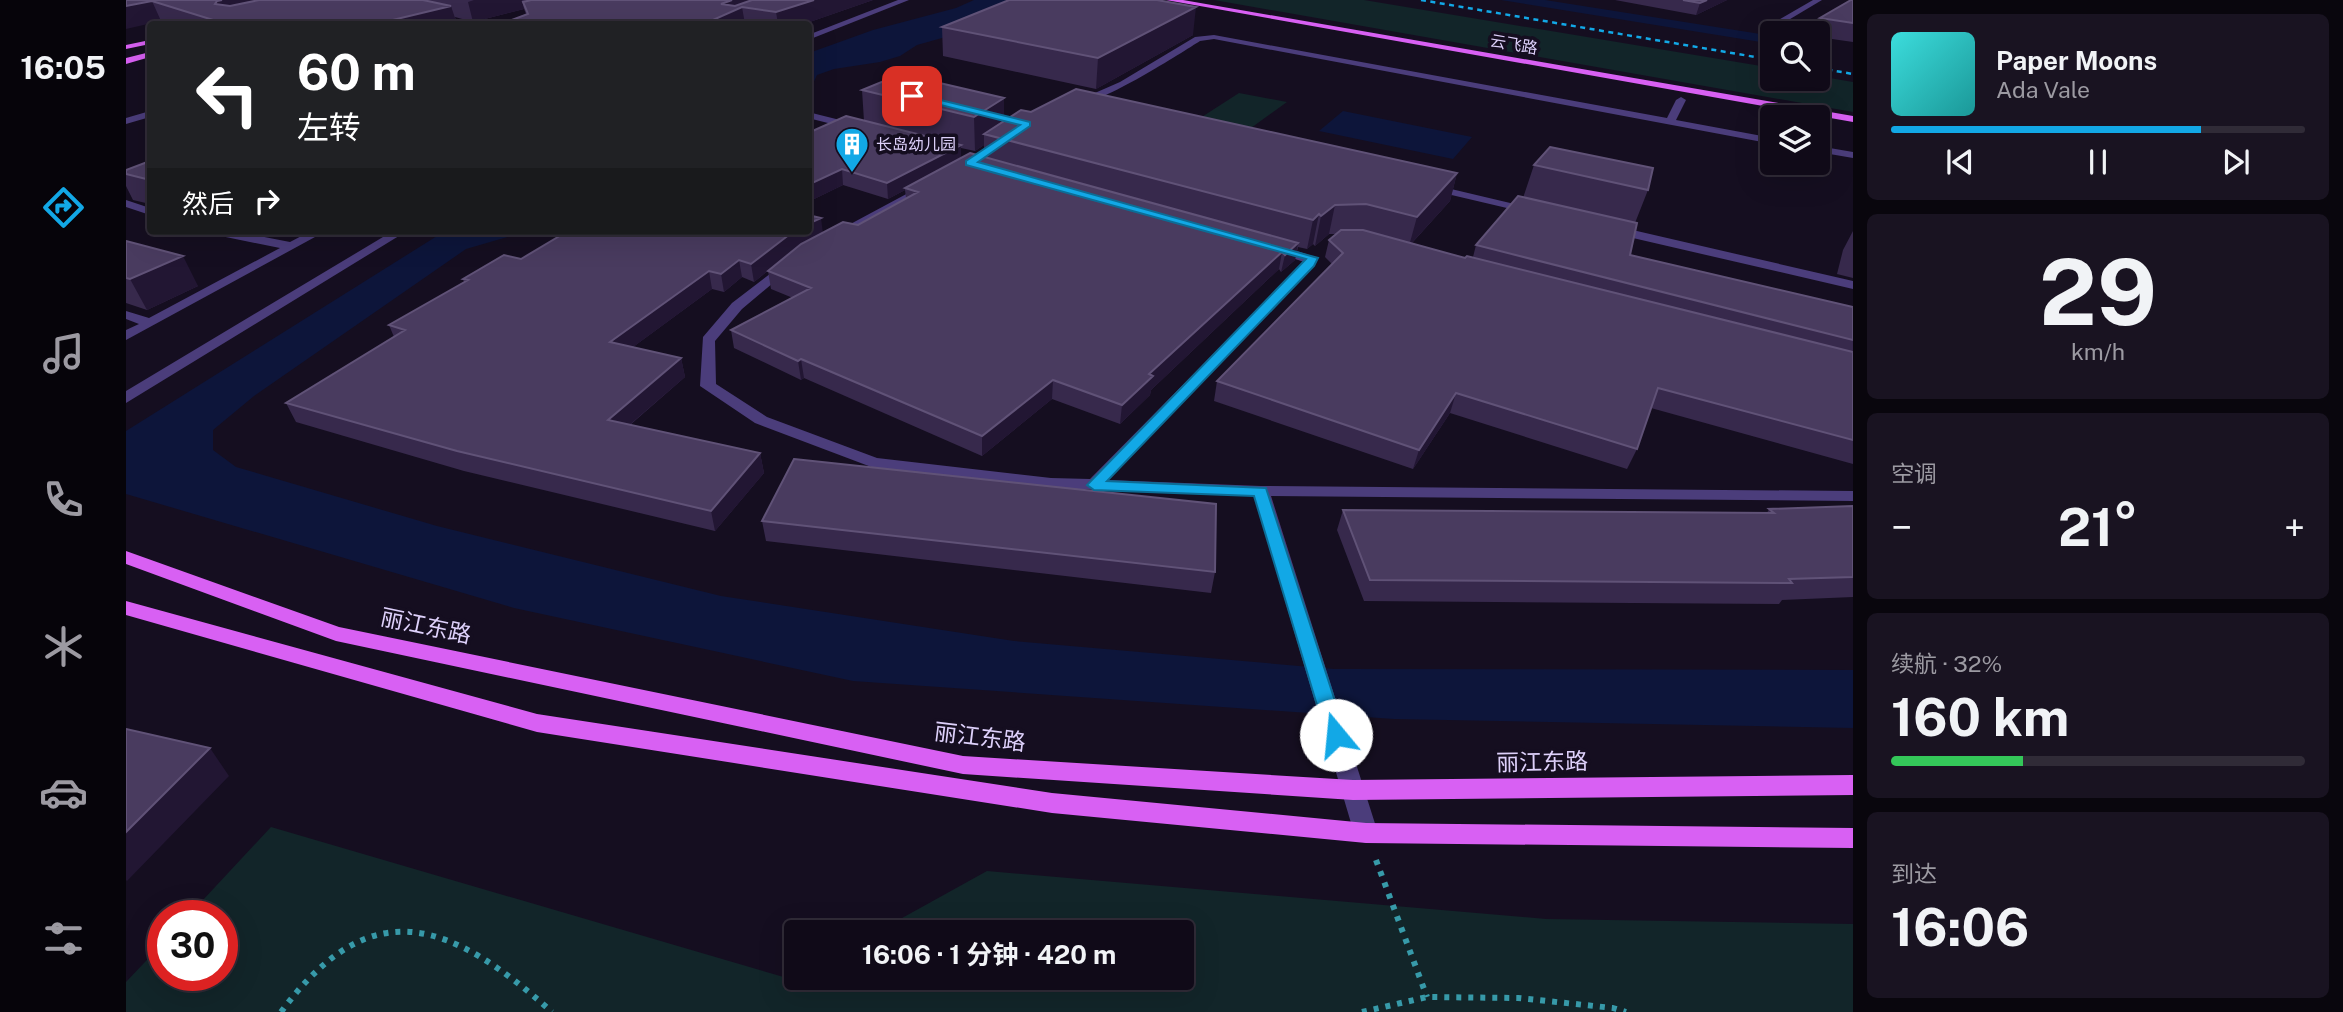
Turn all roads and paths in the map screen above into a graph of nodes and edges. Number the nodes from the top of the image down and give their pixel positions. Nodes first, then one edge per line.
1 (393, 0) edge
2 (905, 0) edge
3 (1170, 0) edge
4 (1818, 0) edge
5 (1190, 14) edge
6 (1217, 19) dead end
7 (455, 21) edge
8 (1781, 21) edge
9 (812, 36) edge
10 (147, 43) edge
11 (126, 47) edge
12 (147, 56) edge
13 (126, 61) edge
14 (1667, 98) dead end
15 (1681, 100) junction
16 (1693, 102) dead end
17 (1099, 111) edge
18 (147, 115) edge
19 (812, 116) edge
20 (1853, 119) edge
21 (126, 121) edge
22 (1671, 121) junction
23 (1830, 126) edge
24 (1853, 130) edge
25 (873, 132) edge
26 (1760, 138) edge
27 (1830, 151) edge
28 (1853, 155) edge
29 (945, 176) edge
30 (1422, 186) edge
31 (126, 203) edge
32 (147, 211) edge
33 (1543, 213) edge
34 (1597, 226) edge
35 (236, 235) edge
36 (312, 235) edge
37 (394, 235) edge
38 (822, 243) edge
39 (1259, 243) edge
40 (290, 246) junction
41 (797, 256) edge
42 (1853, 285) edge
43 (126, 315) edge
44 (151, 323) junction
45 (126, 335) edge
46 (126, 398) edge
47 (1094, 485) junction
48 (1261, 491) junction
49 (1853, 496) edge
50 (126, 557) edge
51 (126, 608) edge
52 (1853, 785) edge
53 (1352, 789) junction
54 (1366, 833) junction
55 (1853, 838) edge
56 (1427, 997) junction
57 (281, 1012) edge
58 (552, 1012) edge
59 (1362, 1012) edge
60 (1626, 1012) edge

1 - 7 street
2 - 9 street
3 - 20 main road, 云飞路
4 - 8 street
5 - 6 main road
10 - 11 main road
12 - 13 main road
14 - 15 main road
15 - 16 main road
15 - 22 street
17 - 22 street
18 - 21 street
19 - 25 street
22 - 26 street
23 - 24 main road
27 - 28 street
29 - 38 street
30 - 33 street
31 - 32 street
34 - 42 street
35 - 40 street
36 - 40 street
37 - 46 street
39 - 47 street
40 - 44 street
41 - 47 street
43 - 44 street
44 - 45 street
47 - 48 street
48 - 49 street
48 - 53 street
50 - 53 main road, 丽江东路
51 - 54 main road
52 - 53 main road, 丽江东路
53 - 54 street
54 - 55 main road
54 - 56 path
56 - 59 path
56 - 60 path
57 - 58 path

